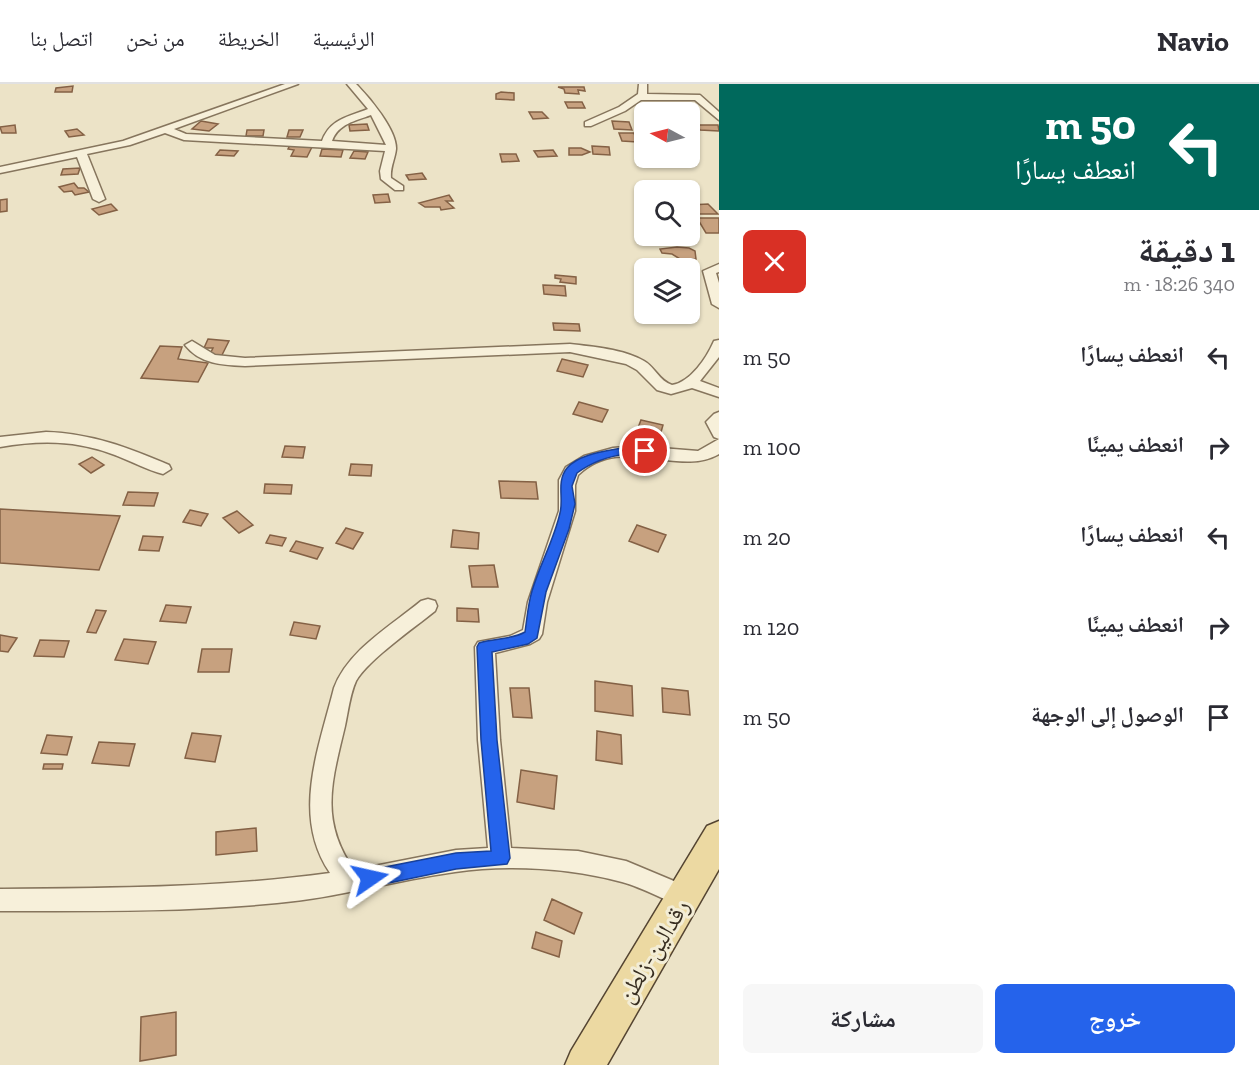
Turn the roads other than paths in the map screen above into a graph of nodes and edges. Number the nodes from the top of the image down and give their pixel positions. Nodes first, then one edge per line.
1 (294, 84) edge
2 (351, 84) edge
3 (643, 84) edge
4 (639, 97) junction
5 (372, 111) junction
6 (719, 117) edge
7 (588, 124) dead end
8 (166, 130) junction
9 (184, 137) junction
10 (126, 143) junction
11 (326, 144) junction
12 (391, 148) junction
13 (81, 153) junction
14 (0, 171) edge
15 (399, 188) dead end
16 (99, 199) dead end
17 (719, 268) edge
18 (719, 304) edge
19 (719, 344) edge
20 (192, 345) dead end
21 (691, 383) junction
22 (719, 393) edge
23 (719, 417) edge
24 (719, 434) edge
25 (0, 442) edge
26 (719, 444) edge
27 (163, 469) dead end
28 (428, 606) dead end
29 (719, 837) edge
30 (501, 858) junction
31 (349, 882) junction
32 (685, 897) junction
33 (0, 900) edge
34 (585, 1065) edge

1 - 8 street
2 - 5 street
3 - 4 street
4 - 6 street
4 - 7 street
5 - 11 street
5 - 12 street
8 - 9 street
8 - 10 street
9 - 10 street
9 - 11 street
10 - 13 street
11 - 12 street
12 - 15 street
13 - 14 street
13 - 16 street
17 - 18 street
19 - 21 street
20 - 21 street
21 - 22 street
23 - 24 street
25 - 27 street
26 - 30 street
28 - 31 street
29 - 32 main road, رقدالين-زلطن
30 - 31 street
30 - 32 street
31 - 33 street
32 - 34 main road, رقدالين-زلطن

